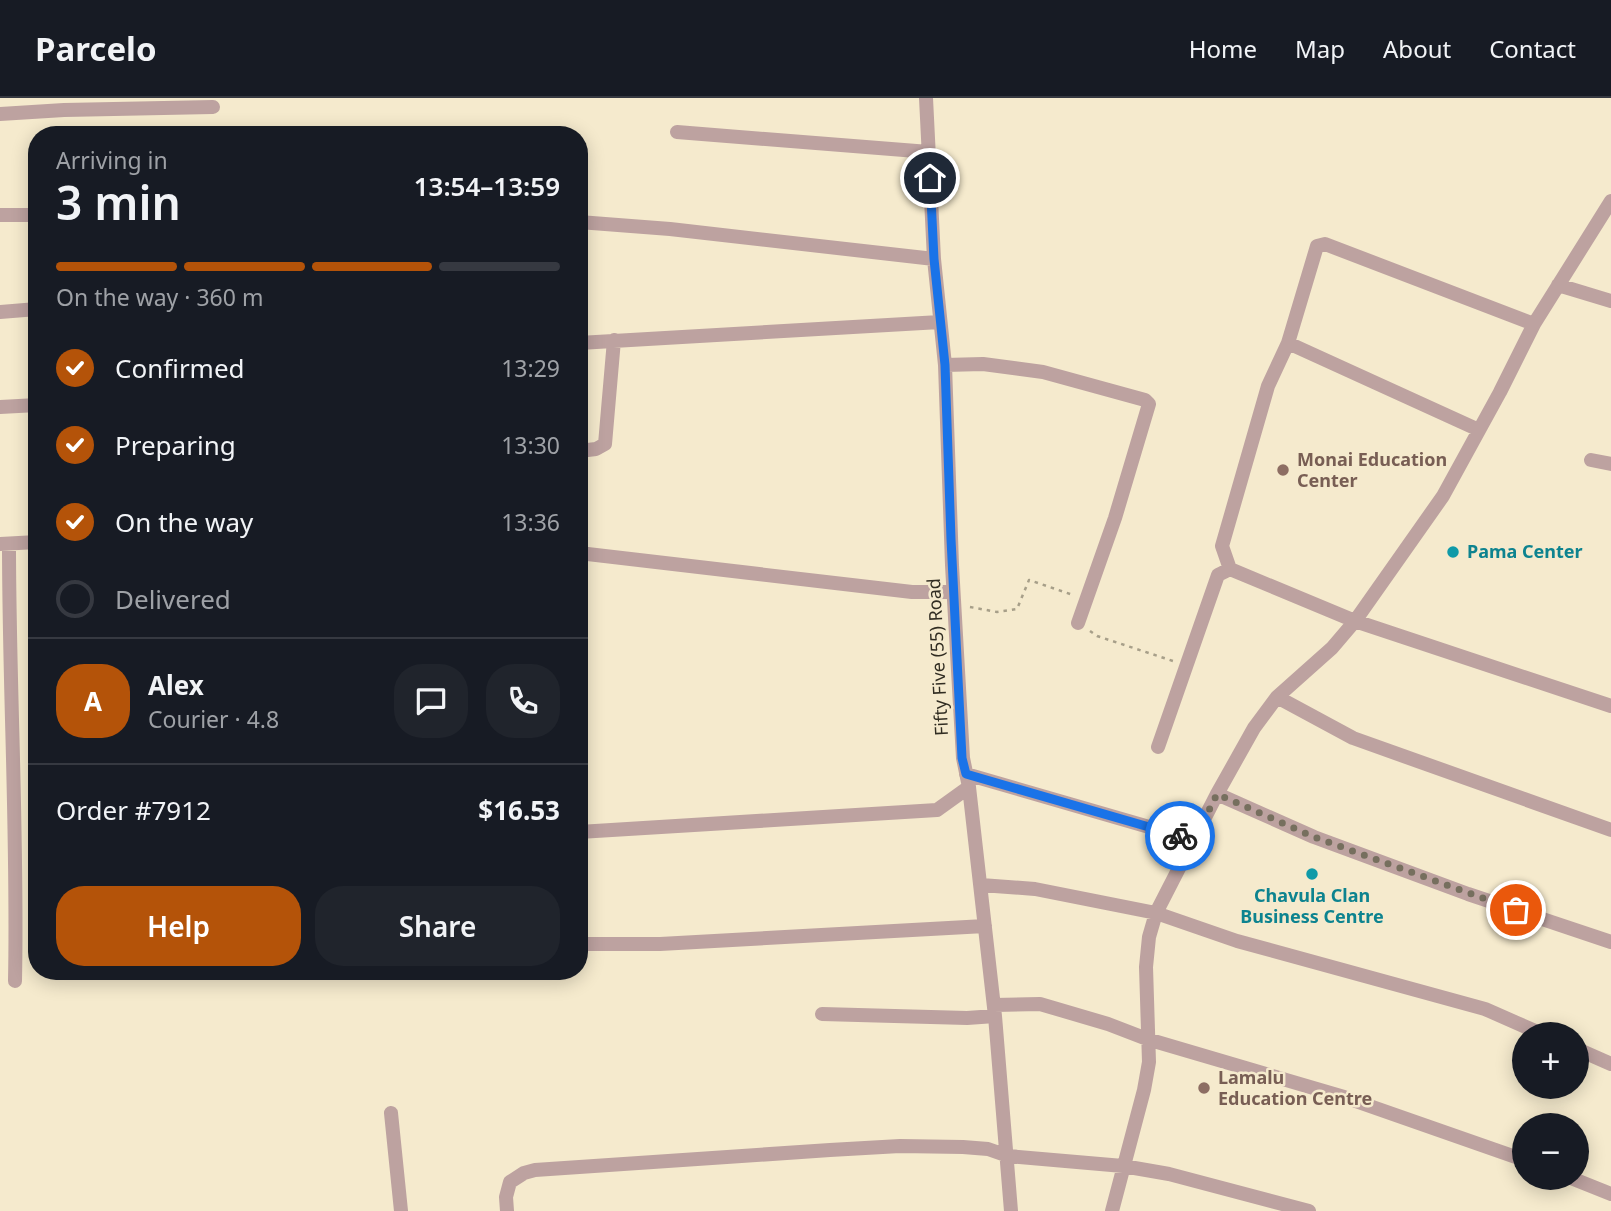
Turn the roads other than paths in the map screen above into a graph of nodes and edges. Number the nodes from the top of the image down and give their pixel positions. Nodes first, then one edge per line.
1 (926, 98) edge
2 (213, 107) dead end
3 (0, 114) edge
4 (677, 132) dead end
5 (929, 152) junction
6 (1611, 201) edge
7 (0, 215) edge
8 (28, 215) edge
9 (588, 223) edge
10 (934, 259) junction
11 (1558, 285) junction
12 (1611, 301) edge
13 (28, 310) edge
14 (0, 312) edge
15 (940, 322) junction
16 (1534, 324) junction
17 (614, 340) junction
18 (588, 342) edge
19 (1288, 343) junction
20 (945, 365) junction
21 (28, 405) edge
22 (0, 407) edge
23 (1479, 430) junction
24 (588, 450) edge
25 (1591, 460) dead end
26 (1611, 464) edge
27 (28, 543) edge
28 (5, 544) edge
29 (588, 554) edge
30 (1230, 569) junction
31 (954, 598) junction
32 (1355, 621) junction
33 (1078, 623) road end
34 (1277, 697) junction
35 (1611, 706) edge
36 (1157, 747) dead end
37 (968, 781) junction
38 (1217, 794) junction
39 (1611, 830) edge
40 (588, 831) edge
41 (1194, 841) junction
42 (981, 885) junction
43 (1156, 914) junction
44 (985, 926) junction
45 (1611, 942) edge
46 (588, 944) edge
47 (15, 981) dead end
48 (995, 1011) junction
49 (822, 1014) dead end
50 (1515, 1022) edge
51 (1147, 1039) junction
52 (1589, 1054) edge
53 (1611, 1064) edge
54 (391, 1113) dead end
55 (1007, 1156) junction
56 (1512, 1156) edge
57 (1123, 1166) junction
58 (1589, 1185) edge
59 (1611, 1194) edge
60 (401, 1211) edge
61 (507, 1211) edge
62 (1011, 1211) edge
63 (1112, 1211) edge
64 (1309, 1211) edge

1 - 5 street, Fifty Five (55) Road
2 - 3 street
4 - 5 street
5 - 10 street, Fifty Five (55) Road
6 - 11 street
7 - 8 street
9 - 10 street
10 - 15 street, Fifty Five (55) Road
11 - 12 street
11 - 16 street
13 - 14 street
15 - 17 street
15 - 20 street, Fifty Five (55) Road
16 - 19 street
16 - 23 street
17 - 18 street
17 - 24 street
19 - 23 street
19 - 30 street
20 - 31 street, Fifty Five (55) Road
20 - 33 street
21 - 22 street
23 - 32 street
25 - 26 street
27 - 28 street
28 - 47 street
29 - 31 street
30 - 32 street
30 - 36 street
31 - 37 street, Fifty Five (55) Road
32 - 34 street
32 - 35 street
34 - 38 street
34 - 39 street
37 - 40 street
37 - 41 street
37 - 42 street, Fifty Five (55) Road
38 - 41 street
38 - 45 street
41 - 43 street
42 - 43 street
42 - 44 street, Fifty Five (55) Road
43 - 50 street
43 - 51 street
44 - 46 street
44 - 48 street, Fifty Five (55) Road
48 - 49 street
48 - 51 street
48 - 55 street, Fifty Five (55) Road
51 - 56 street
51 - 57 street
52 - 53 street
54 - 60 street
55 - 57 street
55 - 61 street
55 - 62 street, Fifty Five (55) Road
57 - 63 street
57 - 64 street
58 - 59 street

